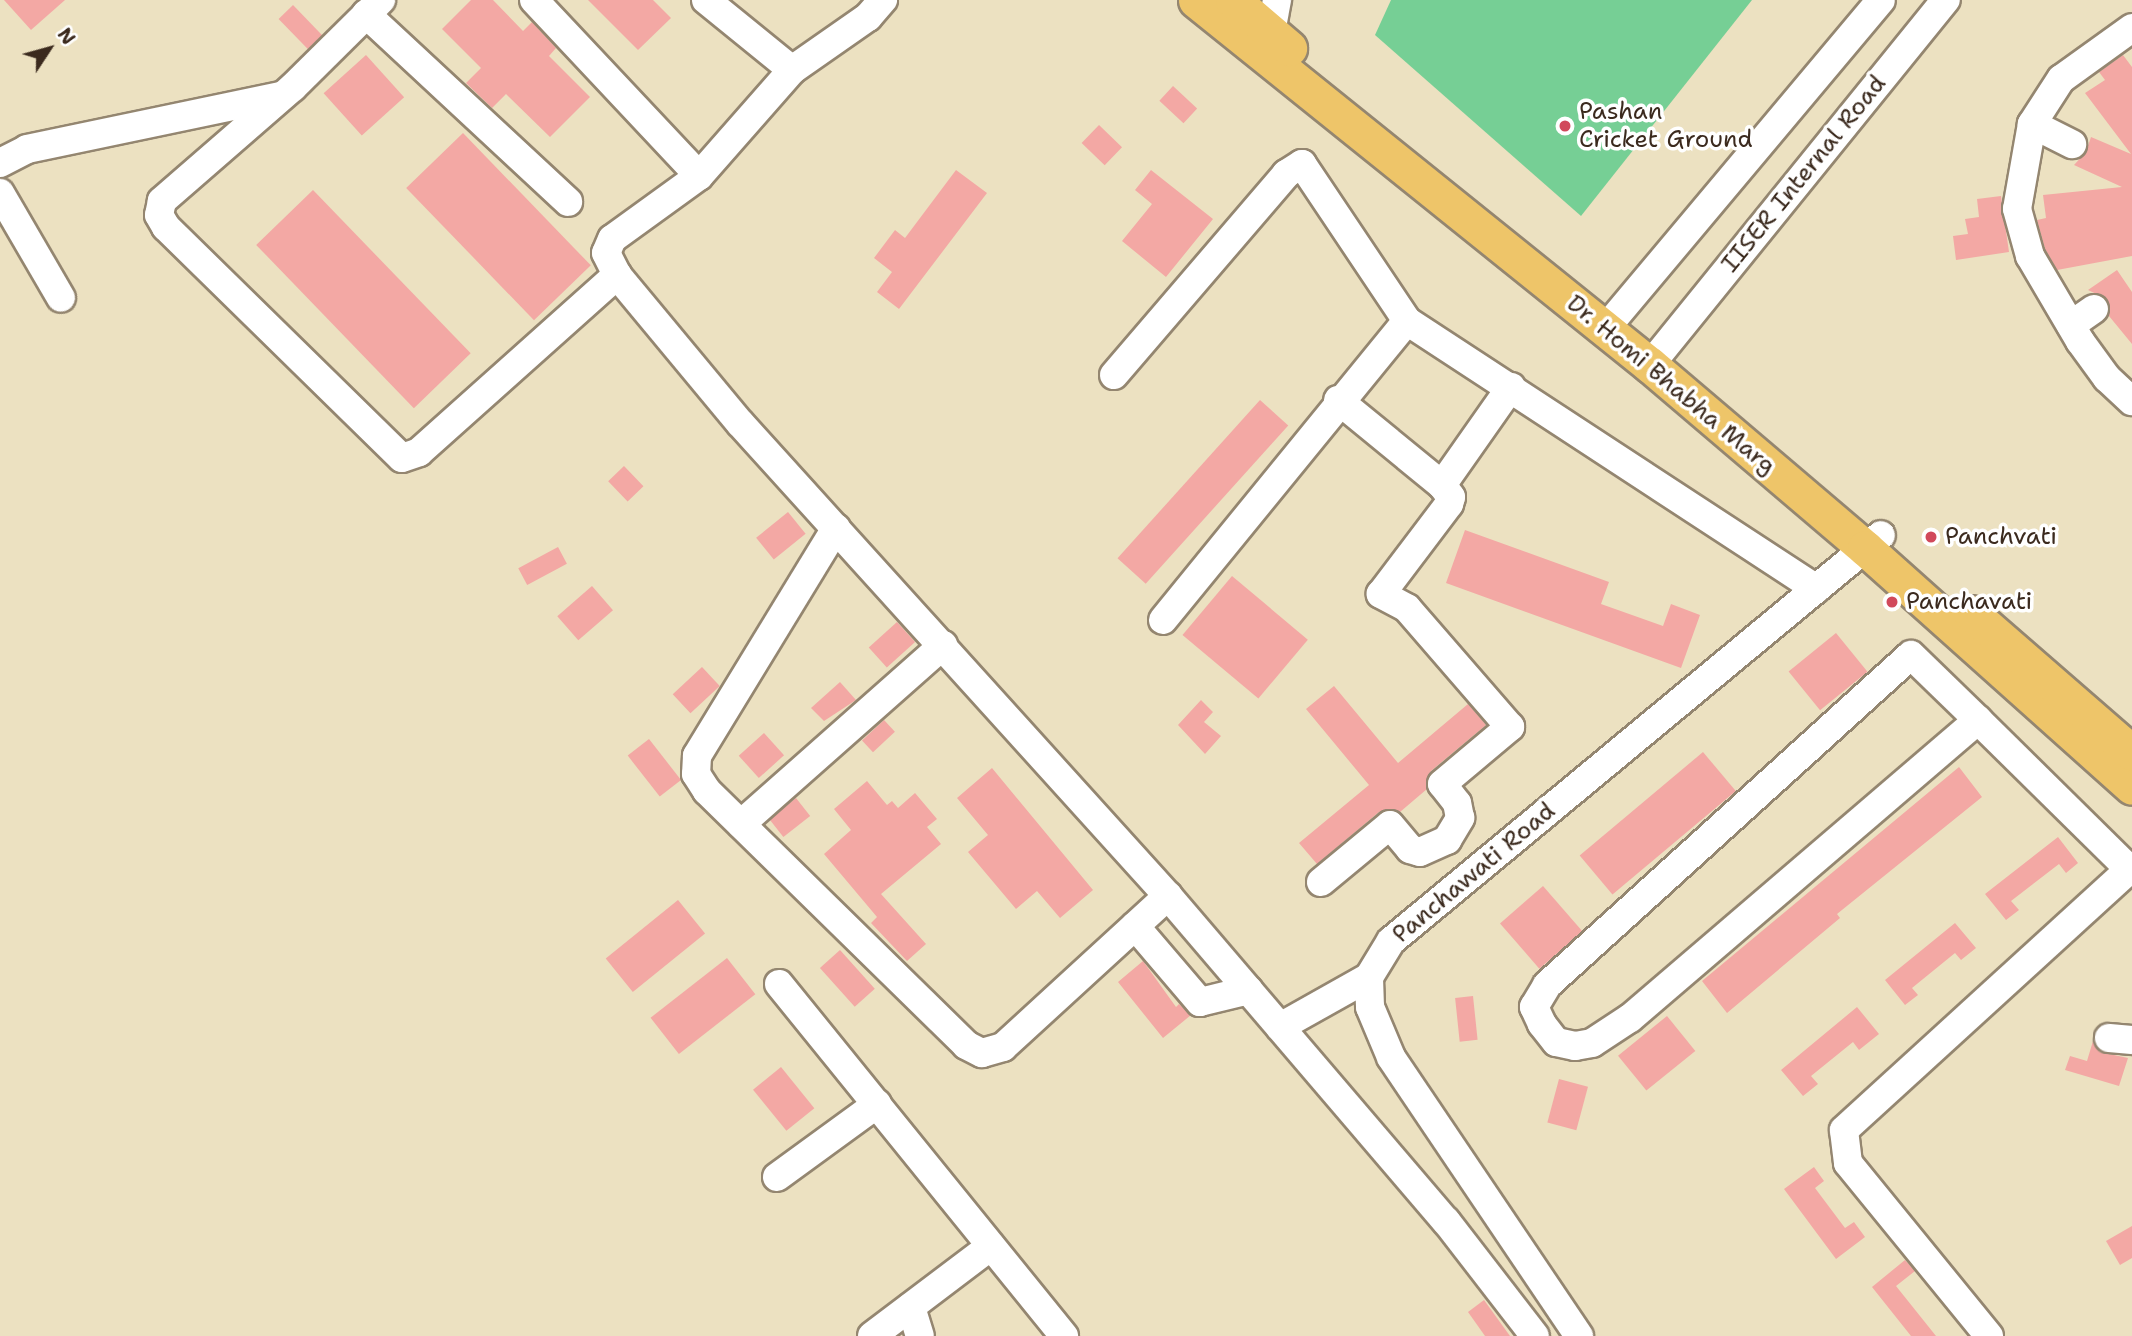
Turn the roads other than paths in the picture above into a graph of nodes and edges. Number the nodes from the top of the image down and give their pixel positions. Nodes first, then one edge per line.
1 (534, 0) edge
2 (706, 0) edge
3 (883, 0) edge
4 (1196, 0) edge
5 (1233, 0) edge
6 (1881, 0) edge
7 (1946, 0) edge
8 (374, 7) edge
9 (2132, 28) edge
10 (1271, 31) edge
11 (792, 70) junction
12 (284, 95) junction
13 (2032, 124) junction
14 (2072, 144) dead end
15 (0, 163) edge
16 (699, 176) junction
17 (0, 193) edge
18 (568, 202) dead end
19 (611, 264) junction
20 (61, 298) dead end
21 (2094, 309) dead end
22 (1612, 320) junction
23 (1407, 321) junction
24 (2071, 325) junction
25 (1656, 357) junction
26 (1114, 375) dead end
27 (1511, 387) junction
28 (1338, 400) junction
29 (2132, 401) edge
30 (1442, 485) junction
31 (836, 528) junction
32 (1873, 542) junction
33 (1816, 589) junction
34 (1163, 620) dead end
35 (943, 645) junction
36 (1978, 720) junction
37 (2132, 753) edge
38 (2132, 787) edge
39 (741, 824) junction
40 (1447, 840) junction
41 (2131, 871) edge
42 (1474, 872) junction
43 (1321, 881) dead end
44 (1168, 896) junction
45 (1135, 926) junction
46 (1369, 977) junction
47 (779, 984) dead end
48 (1249, 990) junction
49 (1280, 1027) junction
50 (877, 1104) junction
51 (777, 1177) dead end
52 (991, 1246) junction
53 (915, 1327) edge
54 (872, 1336) edge
55 (1065, 1336) edge
56 (1535, 1336) edge
57 (1579, 1336) edge
58 (1989, 1336) edge

1 - 16 street
2 - 11 street
3 - 11 street
4 - 10 main road, Dr. Homi Bhabha Marg
5 - 10 main road, Dr. Homi Bhabha Marg
6 - 22 street, IISER Internal Road
7 - 25 street, IISER Internal Road
8 - 12 street
8 - 18 street
9 - 13 street
10 - 22 main road, Dr. Homi Bhabha Marg
11 - 16 street
12 - 15 street
12 - 19 street
13 - 14 street
13 - 24 street
16 - 19 street
17 - 20 street
19 - 31 street
21 - 24 street
22 - 25 main road, Dr. Homi Bhabha Marg
23 - 26 street
23 - 27 street
23 - 28 street
24 - 29 street
25 - 32 main road, Dr. Homi Bhabha Marg
27 - 30 street
27 - 33 street
28 - 30 street
28 - 34 street
30 - 40 street
31 - 35 street
31 - 39 street
32 - 33 street, Panchawati Road
32 - 37 main road, Dr. Homi Bhabha Marg
32 - 38 main road, Dr. Homi Bhabha Marg
33 - 42 street, Panchawati Road
35 - 39 street
35 - 44 street
36 - 36 street
36 - 41 street
39 - 45 street
40 - 42 street
40 - 43 street
41 - 58 street
42 - 46 street, Panchawati Road
44 - 45 street
44 - 48 street
45 - 48 street
46 - 49 street
46 - 57 street
47 - 50 street
48 - 49 street
49 - 56 street
50 - 51 street
50 - 52 street
52 - 53 street
52 - 55 street
53 - 54 street

